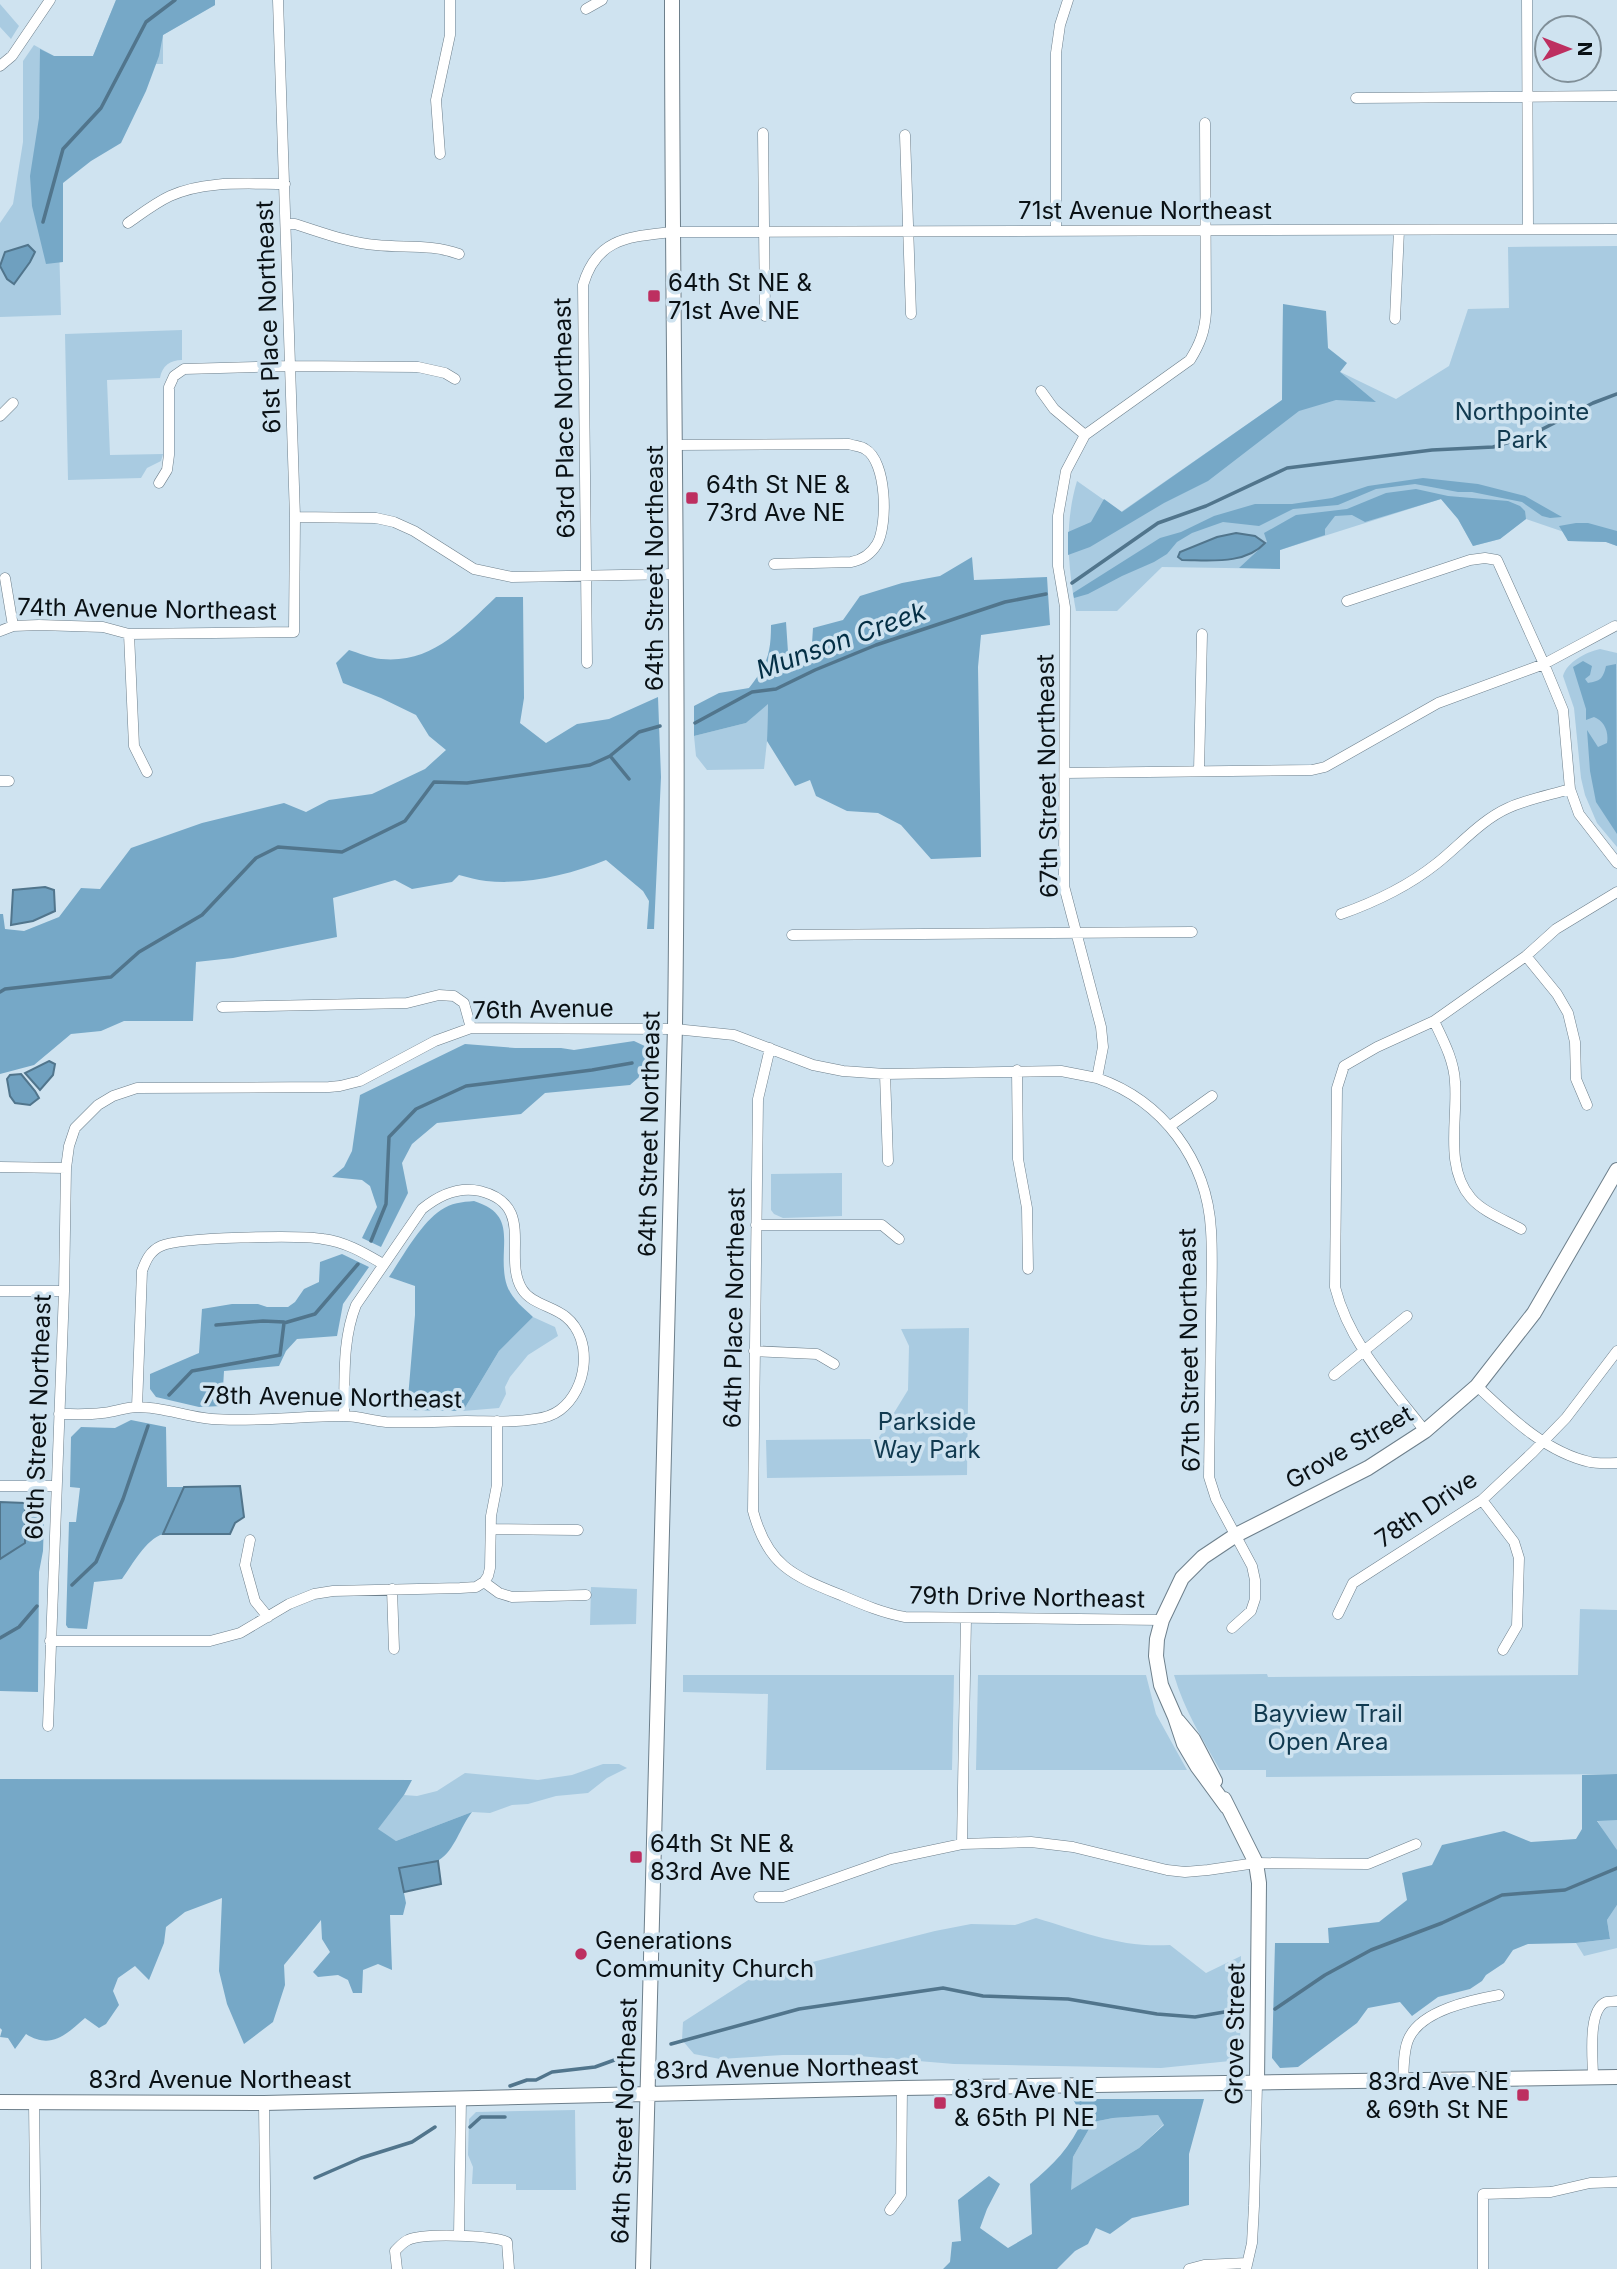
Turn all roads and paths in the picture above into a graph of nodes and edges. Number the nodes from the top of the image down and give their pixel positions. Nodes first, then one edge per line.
1 (50, 0) edge
2 (278, 0) edge
3 (450, 0) edge
4 (602, 0) edge
5 (672, 0) edge
6 (1068, 0) edge
7 (1527, 0) edge
8 (586, 9) dead end
9 (0, 66) edge
10 (1528, 95) junction
11 (1617, 96) edge
12 (1356, 98) dead end
13 (1205, 123) dead end
14 (763, 133) dead end
15 (905, 135) dead end
16 (440, 154) dead end
17 (285, 184) junction
18 (128, 223) dead end
19 (286, 224) junction
20 (1528, 229) junction
21 (1617, 229) edge
22 (1399, 230) junction
23 (907, 231) junction
24 (1056, 231) junction
25 (1206, 231) junction
26 (672, 232) junction
27 (764, 232) junction
28 (459, 254) dead end
29 (911, 314) dead end
30 (765, 316) dead end
31 (1395, 319) dead end
32 (290, 366) junction
33 (455, 379) dead end
34 (1041, 391) dead end
35 (13, 403) dead end
36 (0, 416) edge
37 (1085, 435) junction
38 (676, 445) junction
39 (159, 483) dead end
40 (295, 517) junction
41 (774, 564) dead end
42 (677, 575) junction
43 (586, 577) junction
44 (5, 578) dead end
45 (1347, 601) dead end
46 (13, 626) junction
47 (1615, 626) dead end
48 (0, 631) edge
49 (294, 632) joint
50 (130, 634) junction
51 (1202, 634) dead end
52 (587, 663) dead end
53 (1544, 664) junction
54 (1199, 771) junction
55 (147, 772) dead end
56 (1065, 773) junction
57 (1570, 789) junction
58 (1617, 863) edge
59 (1617, 892) edge
60 (1341, 914) dead end
61 (1076, 931) junction
62 (1192, 932) dead end
63 (792, 934) dead end
64 (1526, 956) junction
65 (222, 1007) dead end
66 (1434, 1021) junction
67 (471, 1028) junction
68 (674, 1029) junction
69 (770, 1048) junction
70 (1017, 1070) junction
71 (885, 1074) junction
72 (1097, 1078) junction
73 (1212, 1096) dead end
74 (1587, 1104) dead end
75 (86, 1115) joint
76 (1170, 1126) junction
77 (888, 1161) dead end
78 (0, 1167) edge
79 (66, 1168) junction
80 (1617, 1170) edge
81 (756, 1225) junction
82 (1521, 1229) dead end
83 (899, 1239) dead end
84 (383, 1264) junction
85 (1028, 1269) dead end
86 (64, 1291) junction
87 (0, 1292) edge
88 (1407, 1317) dead end
89 (754, 1351) junction
90 (1617, 1351) edge
91 (1363, 1352) junction
92 (834, 1364) dead end
93 (1334, 1375) dead end
94 (1477, 1386) junction
95 (137, 1407) junction
96 (59, 1414) junction
97 (344, 1416) junction
98 (498, 1421) junction
99 (1425, 1431) junction
100 (1543, 1442) junction
101 (1617, 1463) edge
102 (0, 1486) edge
103 (57, 1486) junction
104 (1482, 1500) junction
105 (491, 1529) junction
106 (578, 1530) dead end
107 (1236, 1535) junction
108 (250, 1541) dead end
109 (779, 1562) joint
110 (484, 1583) junction
111 (392, 1589) junction
112 (586, 1595) dead end
113 (1338, 1614) dead end
114 (268, 1617) junction
115 (966, 1618) junction
116 (1162, 1620) junction
117 (1232, 1628) dead end
118 (50, 1641) junction
119 (394, 1649) dead end
120 (1503, 1650) dead end
121 (48, 1726) dead end
122 (962, 1844) junction
123 (1416, 1844) dead end
124 (1256, 1863) junction
125 (760, 1897) dead end
126 (1499, 1995) dead end
127 (1617, 2001) edge
128 (1593, 2077) junction
129 (1617, 2077) edge
130 (1402, 2081) junction
131 (1257, 2084) junction
132 (902, 2088) junction
133 (647, 2093) junction
134 (461, 2098) junction
135 (0, 2102) edge
136 (34, 2102) junction
137 (264, 2102) junction
138 (1617, 2182) edge
139 (890, 2210) dead end
140 (459, 2236) junction
141 (1247, 2266) edge
142 (36, 2269) edge
143 (266, 2269) edge
144 (397, 2269) edge
145 (509, 2269) edge
146 (643, 2269) edge
147 (1189, 2269) edge
148 (1483, 2269) edge

1 - 9 street
2 - 17 street, 61st Place Northeast
3 - 16 street
4 - 8 street
5 - 26 street, 64th Street Northeast
6 - 24 street
7 - 10 street
10 - 11 street
10 - 12 street
10 - 20 street
13 - 25 street, 67th Street Northeast
14 - 27 street
15 - 23 street
17 - 18 street
17 - 19 street, 61st Place Northeast
19 - 28 street
19 - 32 street, 61st Place Northeast
20 - 21 street, 71st Avenue Northeast
20 - 22 street, 71st Avenue Northeast
22 - 25 street, 71st Avenue Northeast
22 - 31 street
23 - 24 street, 71st Avenue Northeast
23 - 27 street, 71st Avenue Northeast
23 - 29 street
24 - 25 street, 71st Avenue Northeast
25 - 37 street, 67th Street Northeast
26 - 27 street, 71st Avenue Northeast
26 - 38 street, 64th Street Northeast
26 - 43 street, 63rd Place Northeast
27 - 30 street
32 - 33 street
32 - 39 street
32 - 40 street, 61st Place Northeast
34 - 37 street
35 - 36 street
37 - 56 street, 67th Street Northeast
38 - 41 street
38 - 42 street, 64th Street Northeast
40 - 43 street
40 - 49 street, 61st Place Northeast
42 - 43 street
42 - 68 street, 64th Street Northeast
43 - 52 street, 63rd Place Northeast
44 - 46 street
45 - 53 street
46 - 48 street, 74th Avenue Northeast
46 - 50 street, 74th Avenue Northeast
47 - 53 street
49 - 50 street, 74th Avenue Northeast
50 - 55 street
51 - 54 street
53 - 54 street
53 - 57 street
54 - 56 street
56 - 61 street, 67th Street Northeast
57 - 58 street
57 - 60 street
59 - 64 street
61 - 62 street
61 - 63 street
61 - 72 street, 67th Street Northeast
64 - 66 street
64 - 74 street
65 - 67 street
66 - 82 street
66 - 91 street
67 - 68 street, 76th Avenue
67 - 75 street, 76th Avenue
68 - 69 street, 76th Avenue
68 - 133 street, 64th Street Northeast
69 - 71 street, 76th Avenue
69 - 81 street, 64th Place Northeast
70 - 71 street, 76th Avenue
70 - 72 street, 76th Avenue
70 - 85 street
71 - 77 street
72 - 76 street, 67th Street Northeast
73 - 76 street
75 - 79 street, 60th Street Northeast
76 - 107 street, 67th Street Northeast
78 - 79 street
79 - 86 street, 60th Street Northeast
80 - 94 street, Grove Street
81 - 83 street
81 - 89 street, 64th Place Northeast
84 - 95 street
84 - 97 street
84 - 98 street, 78th Avenue Northeast
86 - 87 street
86 - 96 street, 60th Street Northeast
88 - 91 street
89 - 92 street
89 - 109 street, 64th Place Northeast
90 - 100 street, 78th Drive
91 - 93 street
91 - 99 street
94 - 99 street, Grove Street
94 - 100 street
95 - 96 street, 78th Avenue Northeast
95 - 97 street, 78th Avenue Northeast
96 - 103 street, 60th Street Northeast
97 - 98 street, 78th Avenue Northeast
98 - 105 street
99 - 107 street, Grove Street
100 - 101 street
100 - 104 street, 78th Drive
102 - 103 street
103 - 118 street, 60th Street Northeast
104 - 113 street, 78th Drive
104 - 120 street
105 - 106 street
105 - 110 street
107 - 116 street, Grove Street
107 - 117 street, 67th Street Northeast
108 - 114 street
109 - 115 street, 79th Drive Northeast
110 - 111 street
110 - 112 street
111 - 114 street
111 - 119 street
114 - 118 street
115 - 116 street, 79th Drive Northeast
115 - 122 street
116 - 124 street, Grove Street
118 - 121 street, 60th Street Northeast
122 - 124 street
122 - 125 street
123 - 124 street
124 - 131 street, Grove Street
126 - 130 street
127 - 128 street
128 - 129 street, 83rd Avenue Northeast
128 - 130 street, 83rd Avenue Northeast
130 - 131 street, 83rd Avenue Northeast
131 - 132 street, 83rd Avenue Northeast
131 - 141 street, Grove Street
132 - 133 street, 83rd Avenue Northeast
132 - 139 street
133 - 134 street, 83rd Avenue Northeast
133 - 146 street, 64th Street Northeast
134 - 137 street, 83rd Avenue Northeast
134 - 140 street
135 - 136 street, 83rd Avenue Northeast
136 - 137 street, 83rd Avenue Northeast
136 - 142 street
137 - 143 street
138 - 148 street
140 - 144 street
140 - 145 street
141 - 147 street

